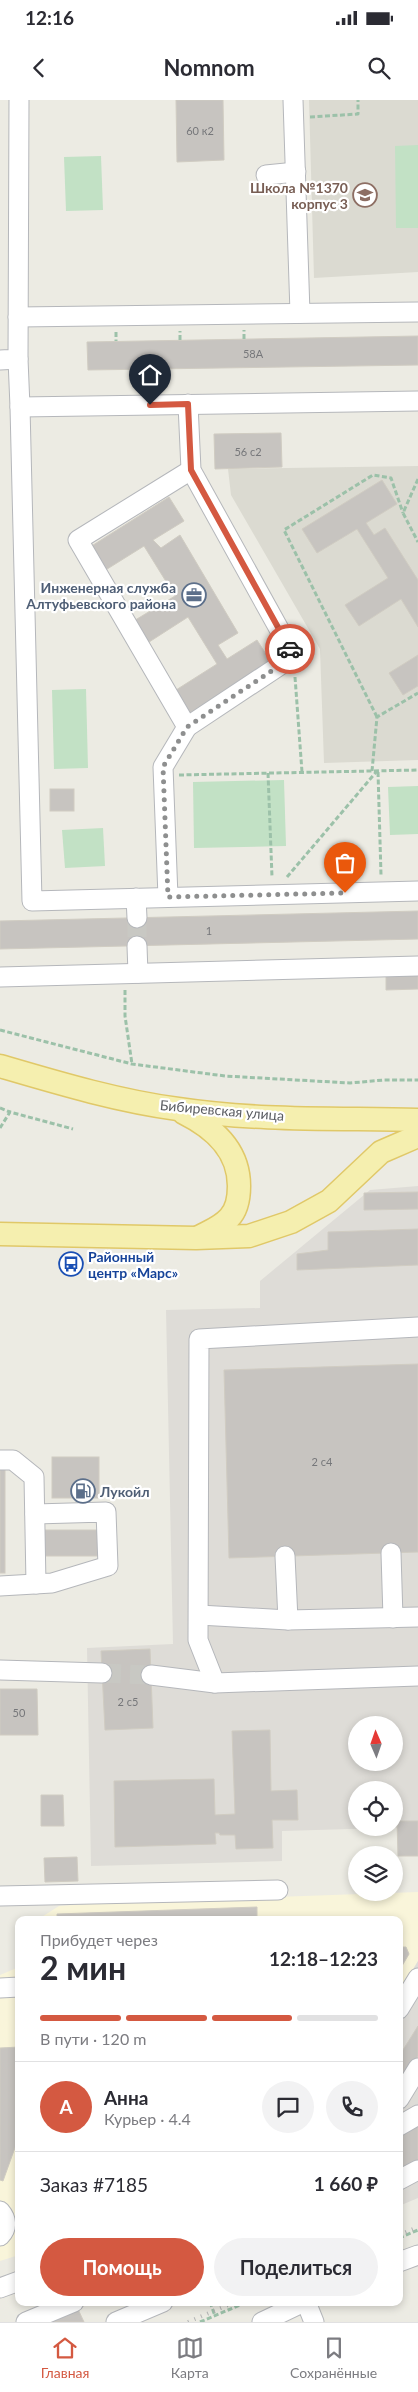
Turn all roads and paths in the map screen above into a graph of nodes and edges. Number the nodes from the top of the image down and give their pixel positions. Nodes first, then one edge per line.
1 (19, 100) edge
2 (358, 100) edge
3 (299, 112) edge
4 (296, 172) junction
5 (266, 175) dead end
6 (418, 312) edge
7 (300, 314) junction
8 (18, 317) junction
9 (9, 359) edge
10 (418, 401) edge
11 (188, 404) junction
12 (20, 407) junction
13 (191, 470) junction
14 (418, 478) edge
15 (403, 513) junction
16 (418, 542) edge
17 (294, 656) junction
18 (418, 693) edge
19 (377, 717) junction
20 (187, 727) junction
21 (418, 770) edge
22 (372, 771) junction
23 (378, 771) junction
24 (302, 772) junction
25 (268, 773) junction
26 (164, 775) junction
27 (418, 891) edge
28 (382, 892) junction
29 (272, 894) junction
30 (168, 897) junction
31 (136, 898) junction
32 (137, 918) tunnel mouth
33 (138, 946) tunnel mouth
34 (418, 966) edge
35 (132, 973) junction
36 (0, 977) edge
37 (0, 1030) edge
38 (132, 1064) junction
39 (0, 1066) edge
40 (418, 1080) edge
41 (0, 1108) edge
42 (177, 1109) junction
43 (10, 1112) junction
44 (418, 1120) edge
45 (0, 1128) edge
46 (73, 1129) dead end
47 (418, 1136) edge
48 (0, 1234) edge
49 (196, 1238) junction
50 (418, 1327) edge
51 (0, 1460) edge
52 (35, 1514) junction
53 (391, 1553) dead end
54 (285, 1556) dead end
55 (36, 1584) junction
56 (0, 1586) edge
57 (198, 1615) junction
58 (418, 1617) edge
59 (393, 1618) junction
60 (288, 1620) junction
61 (0, 1670) edge
62 (102, 1673) tunnel mouth
63 (151, 1675) tunnel mouth
64 (418, 1676) edge
65 (215, 1683) junction
66 (278, 1890) dead end
67 (0, 1896) edge
68 (418, 1978) edge
69 (15, 1987) edge
70 (0, 1988) edge
71 (403, 2002) edge
72 (418, 2068) edge
73 (403, 2092) edge
74 (418, 2115) edge
75 (403, 2124) edge
76 (418, 2170) edge
77 (403, 2178) edge
78 (418, 2230) edge
79 (403, 2236) edge
80 (418, 2255) edge
81 (403, 2261) edge
82 (15, 2282) edge
83 (0, 2288) edge
84 (64, 2306) edge
85 (154, 2306) edge
86 (211, 2306) edge
87 (238, 2306) edge
88 (296, 2306) edge
89 (307, 2306) edge
90 (215, 2316) junction
91 (26, 2322) edge
92 (116, 2322) edge
93 (200, 2322) edge
94 (262, 2322) edge
95 (314, 2322) edge

1 - 8 street
2 - 3 path
3 - 4 street
4 - 5 street
4 - 7 street
6 - 7 street
7 - 8 street
8 - 9 street
9 - 12 street
10 - 11 street
11 - 12 street
11 - 13 street
12 - 31 street
13 - 17 street
13 - 20 street
14 - 15 path
15 - 16 path
15 - 19 path
17 - 20 street
17 - 24 path
18 - 19 path
19 - 22 path
20 - 26 street
21 - 23 path
22 - 23 path
22 - 24 path
23 - 28 path
23 - 29 path
24 - 25 path
25 - 26 path
25 - 29 path
26 - 30 street
27 - 28 street
28 - 29 street
29 - 30 street
30 - 31 street
31 - 32 street
33 - 35 street
34 - 35 street
35 - 36 street
35 - 38 path
37 - 38 path
38 - 40 path
39 - 42 main road, Бибиревская улица
41 - 43 path
42 - 44 main road, Бибиревская улица
42 - 49 main road
43 - 45 path
43 - 46 path
47 - 49 main road
48 - 49 main road
50 - 57 street
51 - 52 street
52 - 55 street
52 - 55 street
53 - 59 street
54 - 60 street
55 - 56 street
57 - 60 street
57 - 65 street
58 - 59 street
59 - 60 street
61 - 62 street
63 - 65 street
64 - 65 street
66 - 67 street
68 - 71 street
69 - 70 street
72 - 73 street
74 - 75 street
76 - 77 street
78 - 79 path
80 - 81 street
82 - 83 street
84 - 91 street
85 - 92 street
86 - 90 path
87 - 90 path
88 - 94 street
89 - 95 street
90 - 93 path

